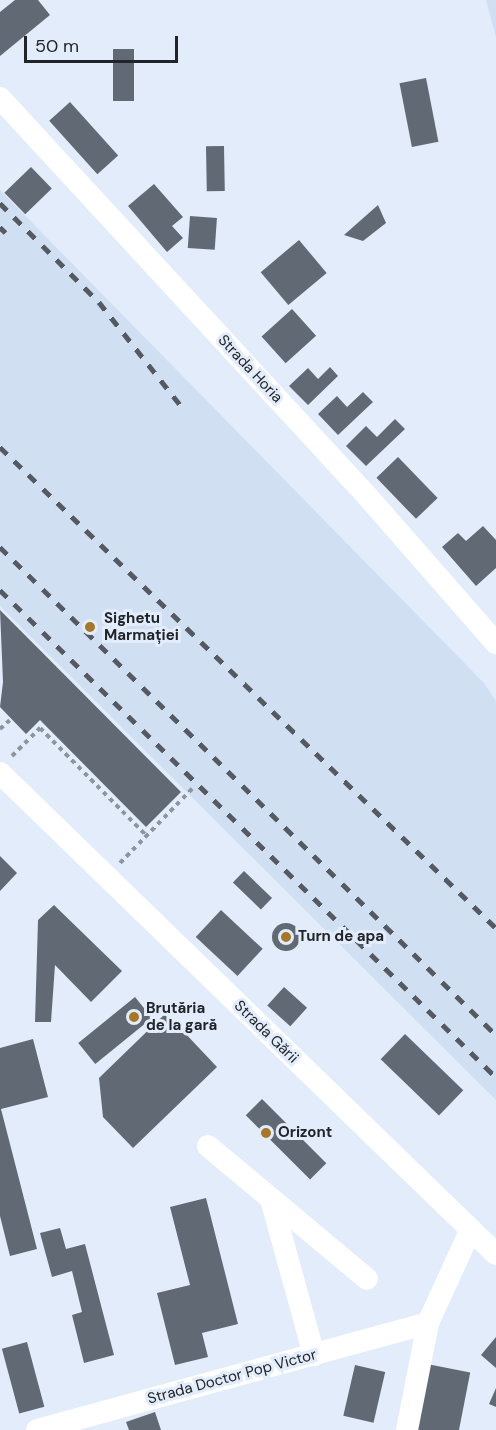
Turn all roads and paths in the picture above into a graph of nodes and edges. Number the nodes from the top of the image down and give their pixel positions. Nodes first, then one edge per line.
1 (0, 98) edge
2 (496, 644) edge
3 (10, 720) dead end
4 (0, 729) edge
5 (5, 775) edge
6 (193, 788) dead end
7 (147, 836) junction
8 (106, 877) junction
9 (208, 1146) dead end
10 (271, 1199) junction
11 (471, 1229) junction
12 (496, 1254) edge
13 (367, 1279) dead end
14 (428, 1323) junction
15 (314, 1355) junction
16 (37, 1430) edge
17 (407, 1430) edge

1 - 2 street, Strada Horia
3 - 4 path
5 - 7 path
5 - 8 street, Strada Gării
6 - 7 path
7 - 8 path
8 - 11 street, Strada Gării
9 - 10 street
10 - 13 street
10 - 15 street
11 - 12 street, Strada Gării
11 - 14 street
14 - 15 street, Strada Doctor Pop Victor
14 - 17 street
15 - 16 street, Strada Doctor Pop Victor

